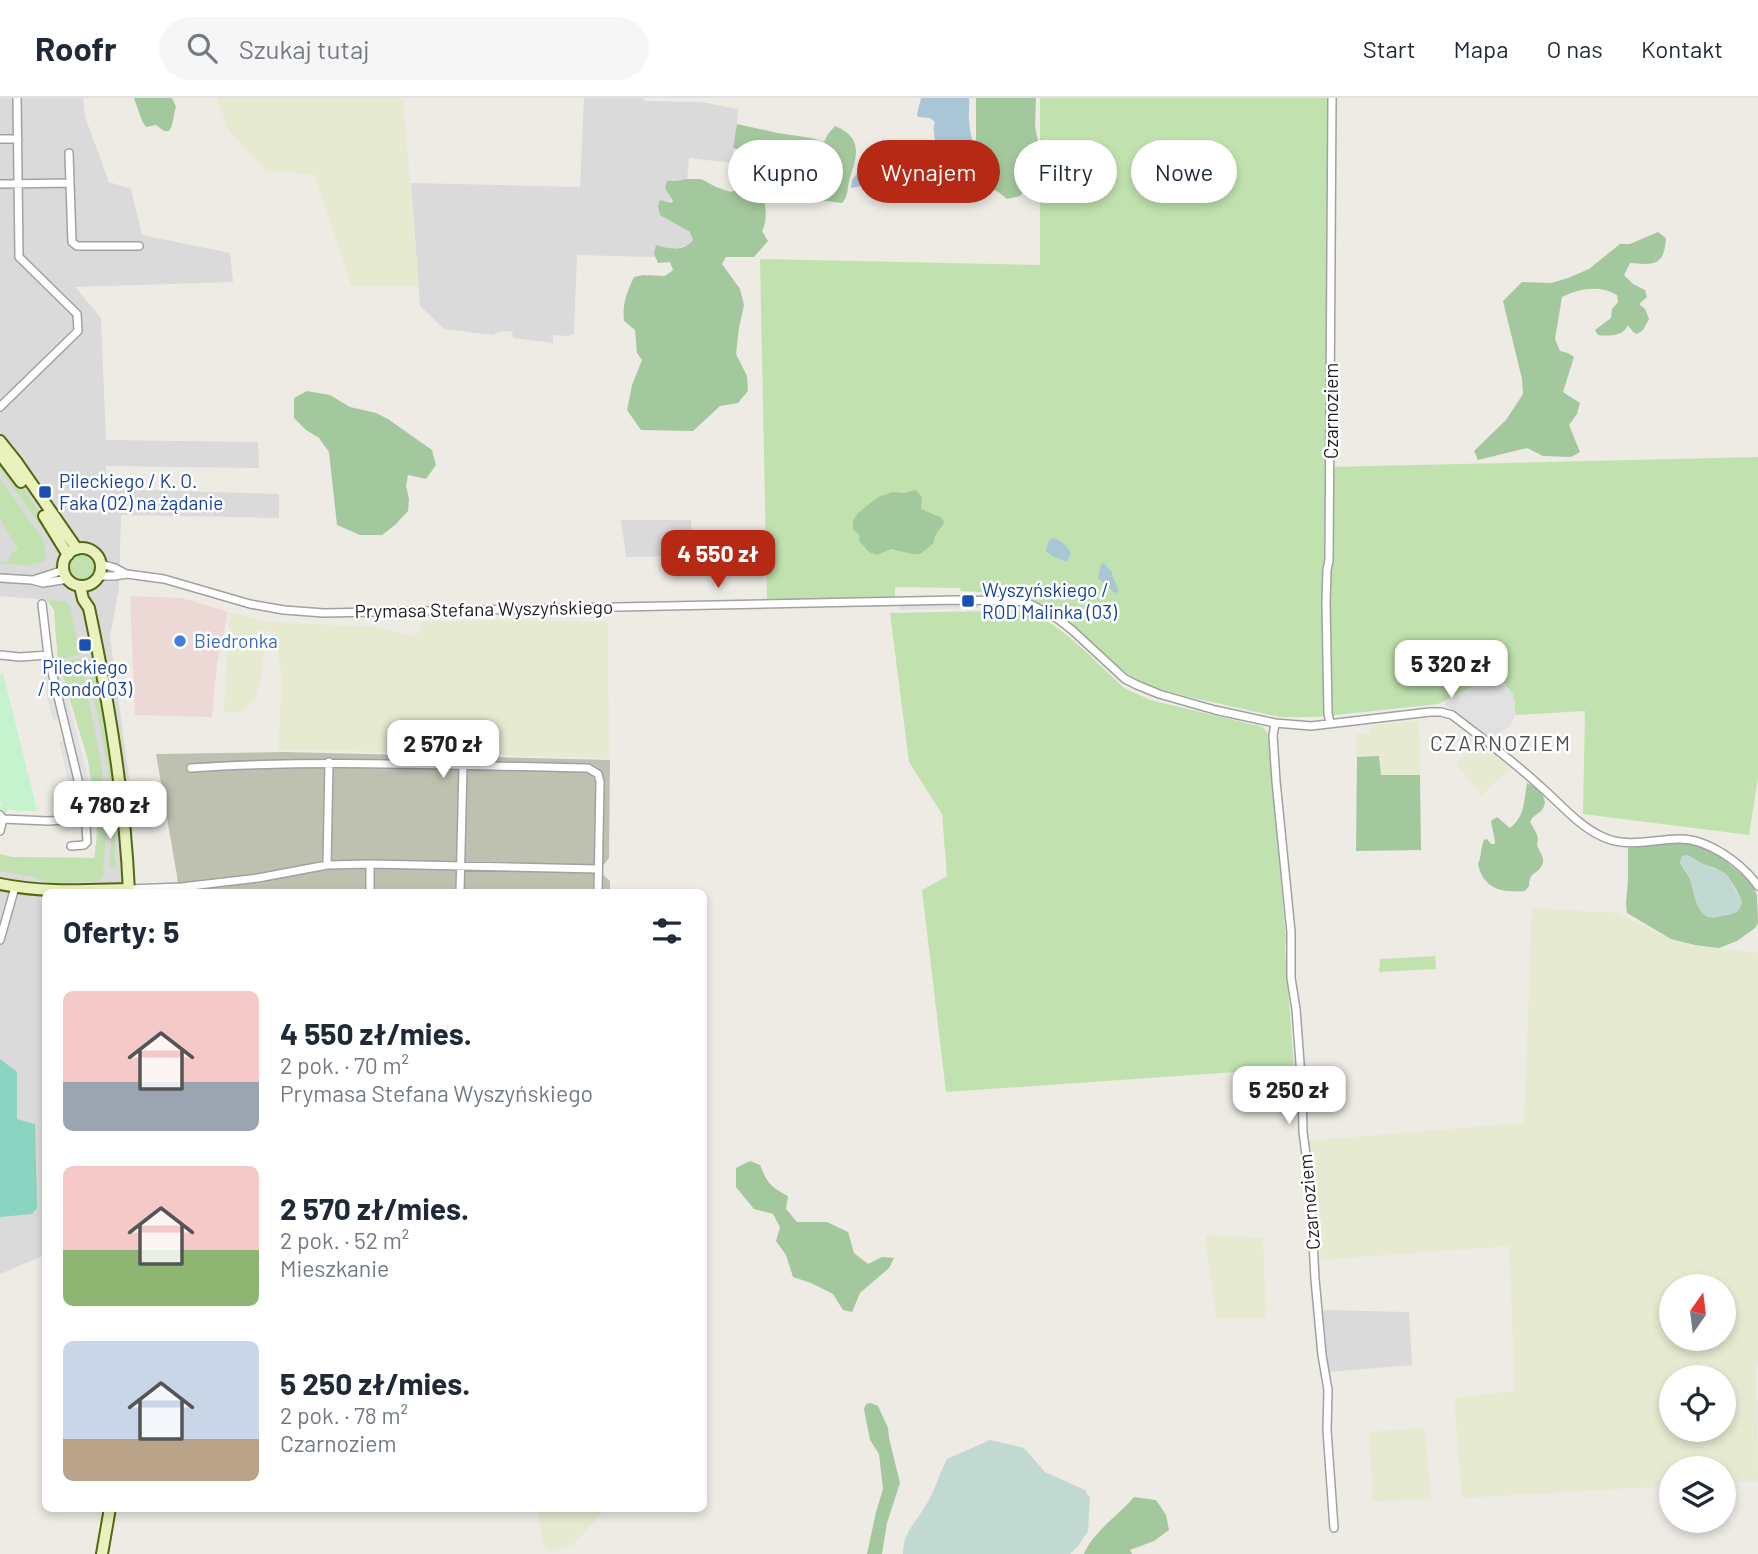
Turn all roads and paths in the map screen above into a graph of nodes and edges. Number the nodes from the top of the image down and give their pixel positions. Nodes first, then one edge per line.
1 (17, 98) edge
2 (1332, 98) edge
3 (0, 139) edge
4 (18, 139) junction
5 (69, 153) dead end
6 (70, 183) junction
7 (0, 184) edge
8 (18, 184) junction
9 (139, 246) dead end
10 (2, 403) edge
11 (0, 441) edge
12 (0, 454) edge
13 (72, 552) junction
14 (100, 570) junction
15 (66, 574) junction
16 (0, 578) edge
17 (85, 585) junction
18 (42, 604) dead end
19 (0, 655) edge
20 (48, 655) junction
21 (1275, 723) junction
22 (1330, 723) junction
23 (330, 762) junction
24 (463, 766) junction
25 (191, 768) dead end
26 (2, 817) edge
27 (87, 819) junction
28 (0, 831) edge
29 (71, 846) dead end
30 (370, 864) junction
31 (327, 865) junction
32 (461, 866) junction
33 (598, 869) junction
34 (0, 884) edge
35 (1758, 886) edge
36 (15, 887) junction
37 (42, 889) edge
38 (129, 889) edge
39 (156, 889) edge
40 (370, 889) edge
41 (460, 889) edge
42 (598, 889) edge
43 (0, 940) edge
44 (109, 1512) edge
45 (1334, 1528) dead end
46 (102, 1554) edge

1 - 4 street
2 - 22 street, Czarnoziem
3 - 4 street
4 - 8 street
5 - 6 street
6 - 8 street
6 - 9 street
7 - 8 street
8 - 10 street
11 - 13 main road
12 - 13 main road
13 - 14 main road
13 - 15 main road
14 - 17 main road
14 - 21 street, Prymasa Stefana Wyszyńskiego
15 - 16 street
15 - 17 main road
17 - 38 main road
18 - 20 street
19 - 20 street
20 - 27 street
21 - 22 street
21 - 45 street, Czarnoziem
22 - 35 street
23 - 24 street
23 - 25 street
23 - 31 street
24 - 32 street
24 - 33 street
26 - 27 street
26 - 28 street
27 - 29 street
30 - 31 street
30 - 32 street
30 - 40 street
31 - 39 street
32 - 33 street
32 - 41 street
33 - 42 street
34 - 36 main road
36 - 37 main road
36 - 43 street
44 - 46 main road

